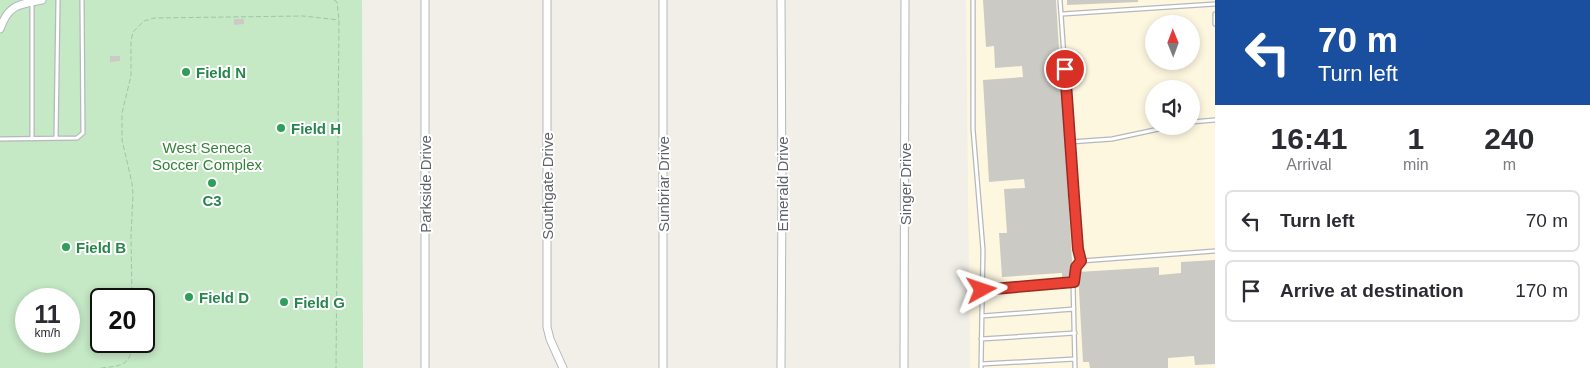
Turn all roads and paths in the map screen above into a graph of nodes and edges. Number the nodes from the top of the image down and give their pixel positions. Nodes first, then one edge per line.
1 (42, 0) edge
2 (58, 0) edge
3 (82, 0) edge
4 (334, 0) edge
5 (425, 0) edge
6 (546, 0) edge
7 (663, 0) edge
8 (781, 0) edge
9 (905, 0) edge
10 (973, 0) edge
11 (1060, 0) edge
12 (32, 2) junction
13 (1215, 4) edge
14 (1062, 14) junction
15 (1215, 14) edge
16 (339, 20) junction
17 (1215, 24) edge
18 (0, 29) edge
19 (1215, 120) edge
20 (1200, 121) edge
21 (1145, 132) edge
22 (32, 138) junction
23 (56, 138) junction
24 (0, 139) edge
25 (1070, 142) junction
26 (1215, 251) edge
27 (1081, 261) junction
28 (1074, 282) junction
29 (132, 288) edge
30 (982, 290) junction
31 (1074, 309) junction
32 (982, 316) junction
33 (1075, 334) junction
34 (981, 339) junction
35 (130, 353) edge
36 (1075, 359) junction
37 (981, 366) edge
38 (101, 368) edge
39 (336, 368) edge
40 (425, 368) edge
41 (563, 368) edge
42 (663, 368) edge
43 (781, 368) edge
44 (904, 368) edge
45 (1075, 368) edge

1 - 12 street
2 - 23 lane
3 - 23 lane
4 - 16 path
5 - 40 street, Parkside Drive
6 - 41 street, Southgate Drive
7 - 42 street, Sunbriar Drive
8 - 43 street, Emerald Drive
9 - 44 street, Singer Drive
10 - 30 lane
11 - 14 lane
12 - 18 street
12 - 22 lane
13 - 14 lane
14 - 25 lane
15 - 17 lane
16 - 29 path
16 - 39 path
19 - 20 lane
21 - 25 lane
22 - 23 lane
22 - 24 lane
25 - 27 lane
26 - 27 lane
27 - 28 lane
28 - 30 lane
28 - 31 lane
30 - 32 lane
31 - 32 lane
31 - 33 lane
32 - 34 lane
33 - 34 lane
33 - 36 lane
34 - 37 lane
35 - 38 path
36 - 37 lane
36 - 45 lane

